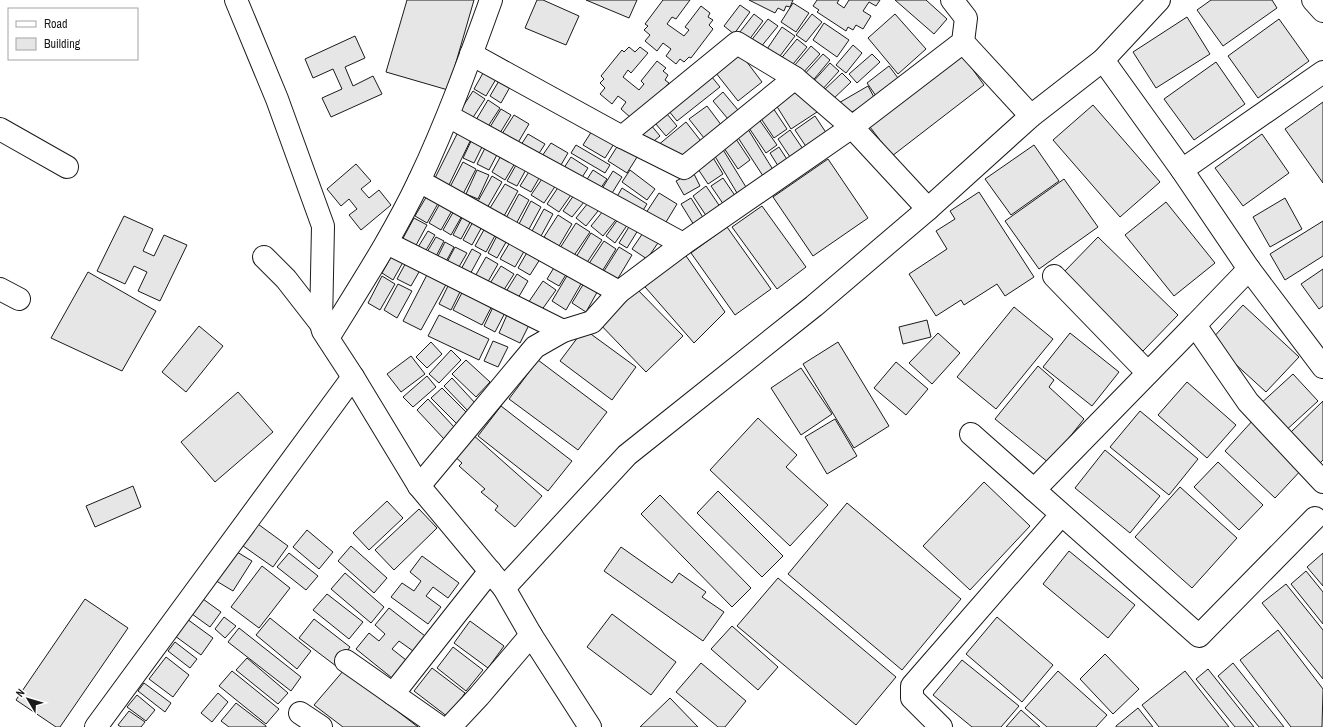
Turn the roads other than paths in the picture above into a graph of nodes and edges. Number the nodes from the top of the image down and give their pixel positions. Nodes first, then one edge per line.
1 (236, 0) edge
2 (491, 0) edge
3 (952, 0) edge
4 (1159, 0) edge
5 (1313, 0) edge
6 (1323, 11) edge
7 (963, 42) junction
8 (471, 54) junction
9 (1103, 60) junction
10 (1323, 72) edge
11 (795, 78) junction
12 (448, 116) junction
13 (1031, 116) junction
14 (852, 126) junction
15 (0, 129) edge
16 (622, 137) junction
17 (67, 167) dead end
18 (1182, 170) junction
19 (419, 181) junction
20 (928, 209) junction
21 (387, 243) junction
22 (684, 244) junction
23 (264, 257) dead end
24 (1250, 268) junction
25 (1054, 276) dead end
26 (0, 289) edge
27 (619, 292) junction
28 (19, 299) dead end
29 (1195, 325) junction
30 (324, 331) junction
31 (563, 331) junction
32 (1323, 367) edge
33 (1148, 373) junction
34 (353, 377) junction
35 (971, 434) dead end
36 (1323, 482) edge
37 (419, 486) junction
38 (1034, 490) junction
39 (1061, 515) junction
40 (1315, 518) dead end
41 (490, 571) junction
42 (504, 588) junction
43 (531, 635) junction
44 (346, 660) dead end
45 (393, 694) junction
46 (300, 713) dead end
47 (96, 727) edge
48 (320, 727) edge
49 (440, 727) edge
50 (450, 727) edge
51 (590, 727) edge
52 (941, 727) edge

1 - 30 street
2 - 8 street
3 - 7 street
4 - 9 street
5 - 6 street
7 - 13 street
7 - 14 street
8 - 12 street
8 - 16 street
9 - 13 street
9 - 18 street
10 - 18 street
11 - 14 street
11 - 16 street
11 - 16 street
12 - 19 street
12 - 22 street
13 - 20 street
14 - 20 street
14 - 22 street
15 - 17 street
18 - 24 street
19 - 21 street
19 - 27 street
20 - 42 street
21 - 30 street
21 - 31 street
22 - 27 street
23 - 30 street
24 - 29 street
24 - 32 street
25 - 33 street
26 - 28 street
27 - 31 street
29 - 33 street
29 - 36 street
30 - 34 street
31 - 37 street
33 - 38 street
34 - 37 street
34 - 47 street
35 - 38 street
37 - 41 street
38 - 39 street
39 - 40 street
39 - 52 street
41 - 42 street
41 - 45 street
42 - 43 street
43 - 50 street
43 - 51 street
44 - 45 street
45 - 49 street
46 - 48 street

